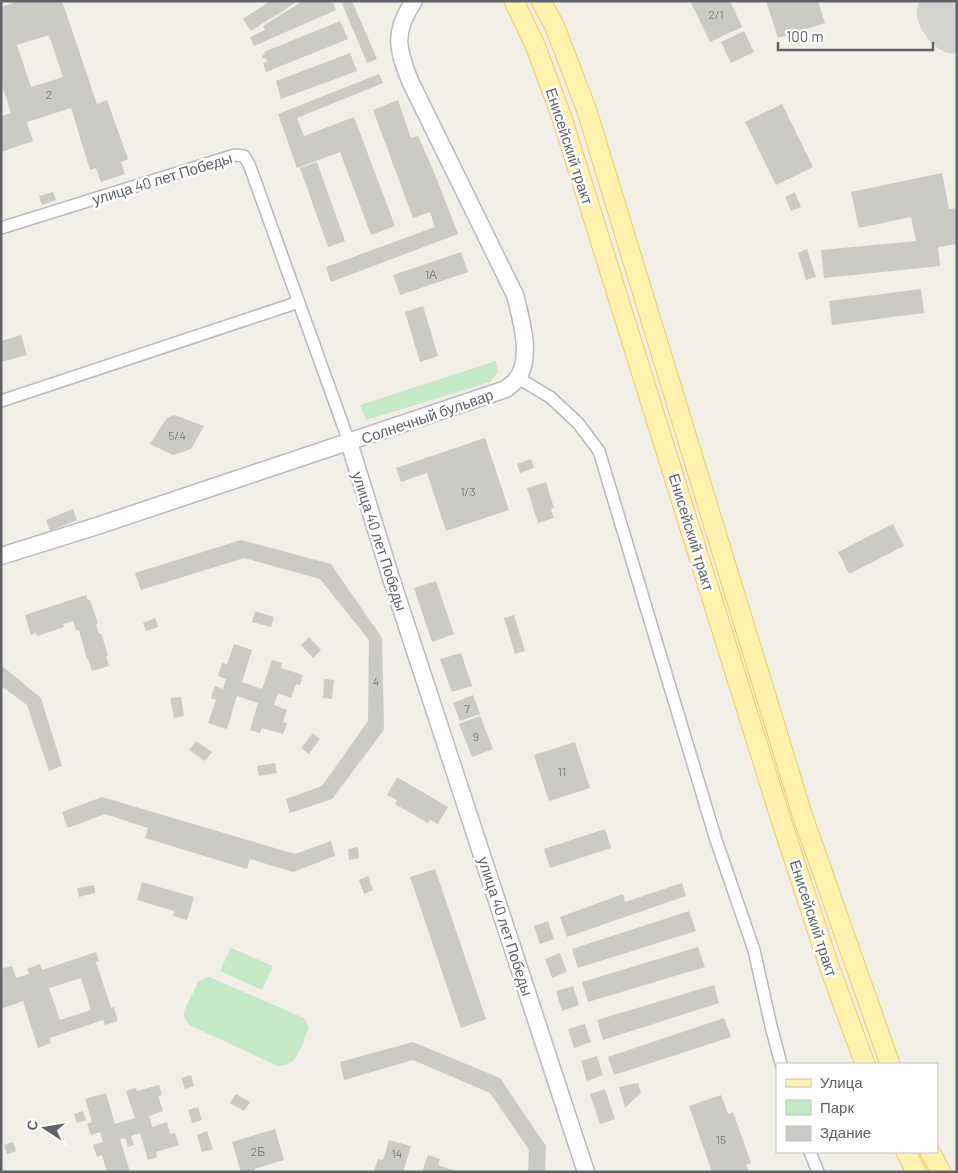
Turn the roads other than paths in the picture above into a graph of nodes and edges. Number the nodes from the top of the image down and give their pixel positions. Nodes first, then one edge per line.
1 (414, 1) edge
2 (514, 1) edge
3 (541, 1) edge
4 (1, 228) edge
5 (300, 302) junction
6 (518, 378) junction
7 (1, 402) edge
8 (349, 442) junction
9 (1, 556) edge
10 (781, 1063) edge
11 (865, 1063) edge
12 (890, 1063) edge
13 (810, 1153) edge
14 (906, 1153) edge
15 (931, 1153) edge
16 (586, 1172) edge
17 (818, 1172) edge
18 (916, 1172) edge
19 (941, 1172) edge

1 - 6 main road
2 - 11 main road, Енисейский тракт
3 - 12 main road, Енисейский тракт
4 - 5 street, улица 40 лет Победы
5 - 7 street
5 - 8 street, улица 40 лет Победы
6 - 8 main road, Солнечный бульвар
6 - 10 street
8 - 9 main road, Солнечный бульвар
8 - 16 main road, улица 40 лет Победы
13 - 17 street
14 - 18 main road
15 - 19 main road

